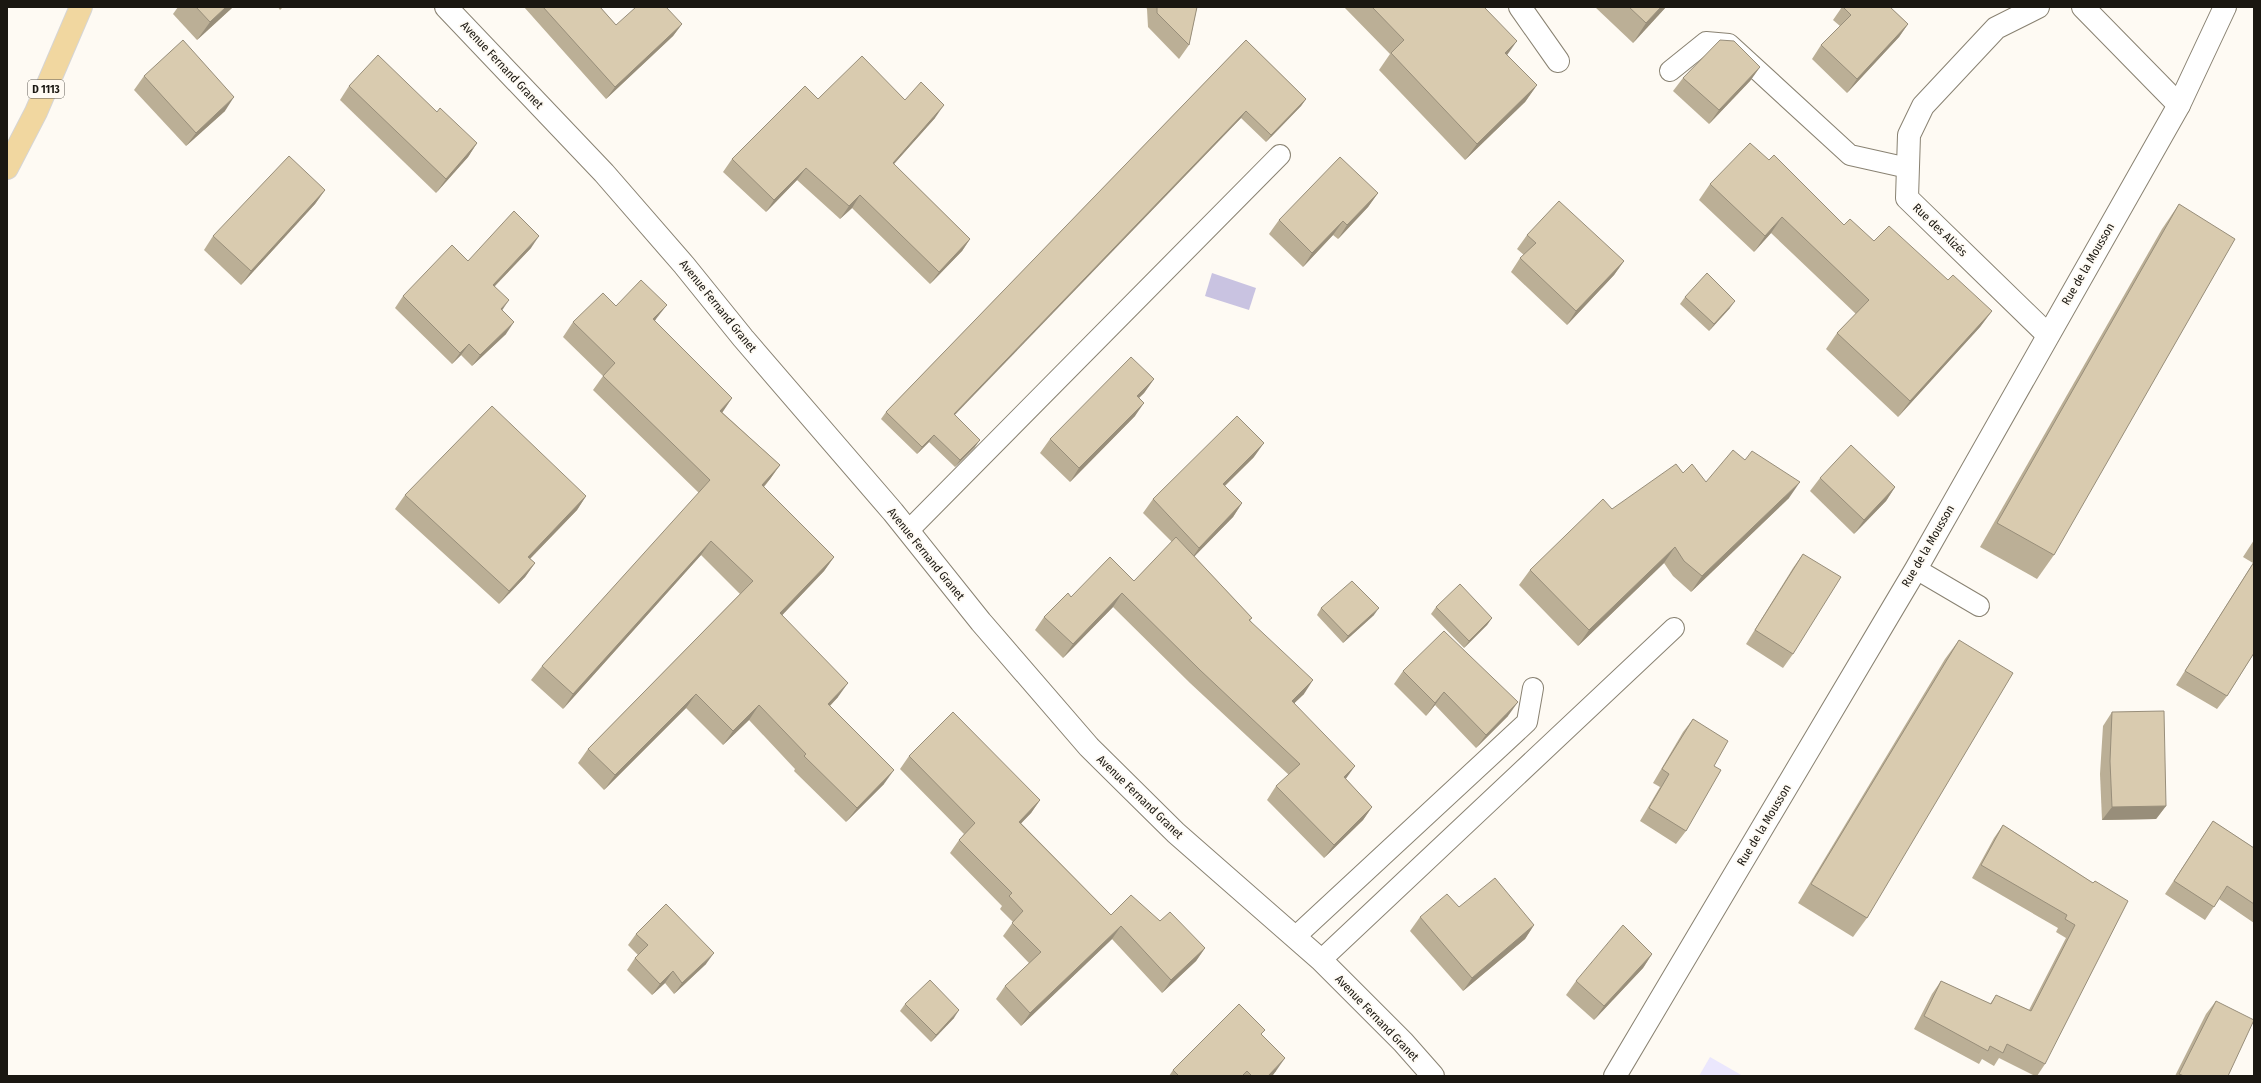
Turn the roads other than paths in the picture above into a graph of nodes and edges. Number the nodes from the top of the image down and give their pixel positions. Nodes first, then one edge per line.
1 (81, 7) edge
2 (446, 7) edge
3 (1520, 7) edge
4 (2038, 7) edge
5 (2083, 7) edge
6 (2225, 7) edge
7 (1558, 61) dead end
8 (1670, 71) dead end
9 (2179, 105) junction
10 (1280, 155) dead end
11 (7, 168) edge
12 (1908, 168) junction
13 (2048, 335) junction
14 (908, 531) junction
15 (1916, 569) junction
16 (1979, 606) dead end
17 (1674, 628) dead end
18 (1533, 688) dead end
19 (1295, 937) junction
20 (1321, 960) junction
21 (1433, 1076) edge
22 (1615, 1076) edge

1 - 11 main road, D 1113
2 - 14 street, Avenue Fernand Granet
3 - 7 street
4 - 12 street, Rue des Alizés
5 - 9 street
6 - 9 street, Rue de la Mousson
8 - 12 lane
9 - 13 street, Rue de la Mousson
10 - 14 lane
12 - 13 street, Rue des Alizés
13 - 15 street, Rue de la Mousson
14 - 19 street, Avenue Fernand Granet
15 - 16 lane
15 - 22 street, Rue de la Mousson
17 - 20 lane
18 - 19 lane
19 - 20 street, Avenue Fernand Granet
20 - 21 street, Avenue Fernand Granet

